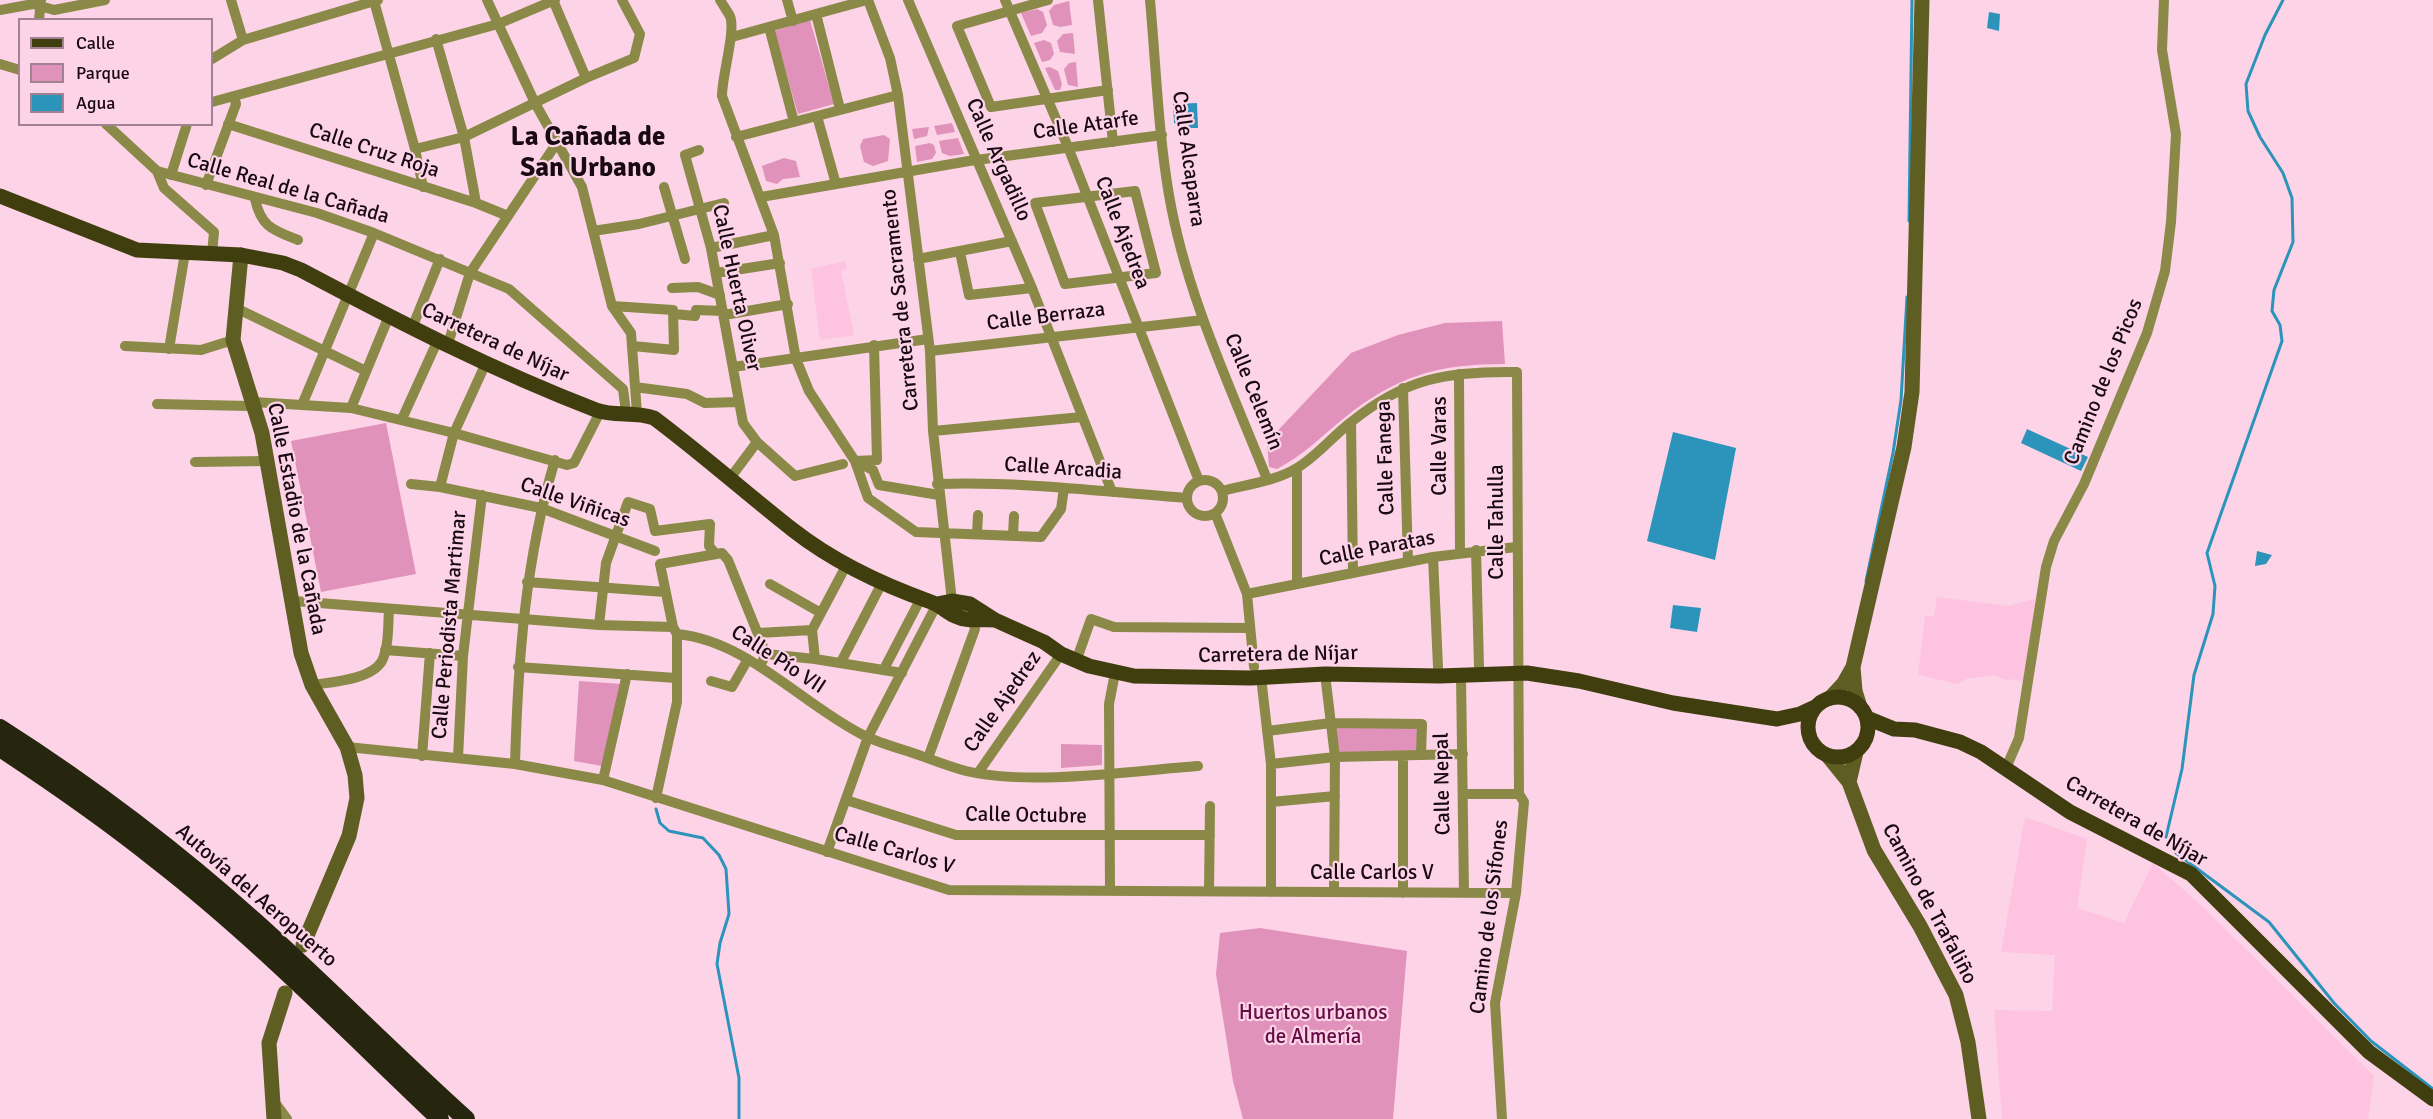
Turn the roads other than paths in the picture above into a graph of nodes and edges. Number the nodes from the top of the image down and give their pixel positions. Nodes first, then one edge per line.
1 (101, 0) edge
2 (231, 0) edge
3 (487, 0) edge
4 (554, 0) edge
5 (622, 0) edge
6 (720, 0) edge
7 (787, 0) edge
8 (867, 0) edge
9 (908, 0) edge
10 (1048, 0) edge
11 (1098, 0) edge
12 (1150, 0) edge
13 (1922, 0) edge
14 (2164, 0) edge
15 (376, 1) edge
16 (42, 3) edge
17 (1007, 5) edge
18 (0, 10) edge
19 (816, 14) junction
20 (39, 18) edge
21 (793, 21) junction
22 (498, 24) junction
23 (770, 27) junction
24 (732, 37) junction
25 (436, 39) junction
26 (243, 40) junction
27 (387, 55) junction
28 (213, 58) edge
29 (0, 64) edge
30 (18, 69) edge
31 (586, 78) junction
32 (1108, 90) junction
33 (898, 94) junction
34 (234, 96) junction
35 (1047, 98) junction
36 (213, 102) edge
37 (535, 103) junction
38 (840, 109) junction
39 (817, 116) junction
40 (794, 122) junction
41 (228, 124) junction
42 (108, 126) edge
43 (186, 126) edge
44 (1162, 135) junction
45 (464, 137) junction
46 (736, 137) junction
47 (1113, 142) junction
48 (556, 144) junction
49 (1068, 147) junction
50 (415, 149) junction
51 (699, 150) dead end
52 (976, 160) junction
53 (157, 171) junction
54 (908, 173) junction
55 (171, 175) junction
56 (836, 184) junction
57 (206, 186) junction
58 (423, 187) junction
59 (664, 187) dead end
60 (0, 196) edge
61 (1086, 196) junction
62 (761, 197) junction
63 (255, 199) junction
64 (476, 203) junction
65 (724, 203) dead end
66 (700, 208) junction
67 (508, 216) junction
68 (673, 216) junction
69 (593, 231) junction
70 (374, 233) junction
71 (774, 235) junction
72 (297, 240) dead end
73 (1012, 241) junction
74 (711, 248) junction
75 (960, 252) junction
76 (185, 253) junction
77 (212, 254) junction
78 (241, 255) junction
79 (440, 259) junction
80 (685, 259) dead end
81 (918, 259) junction
82 (780, 263) junction
83 (470, 273) junction
84 (716, 273) junction
85 (1118, 279) junction
86 (672, 288) dead end
87 (1032, 288) junction
88 (346, 294) junction
89 (720, 295) junction
90 (788, 304) junction
91 (612, 306) junction
92 (236, 308) junction
93 (724, 313) junction
94 (674, 314) junction
95 (389, 316) junction
96 (1203, 320) junction
97 (1137, 326) junction
98 (412, 328) junction
99 (1050, 337) junction
100 (928, 339) junction
101 (233, 340) junction
102 (442, 344) junction
103 (874, 345) junction
104 (125, 346) dead end
105 (633, 346) junction
106 (169, 349) junction
107 (324, 351) junction
108 (930, 351) junction
109 (796, 359) junction
110 (485, 365) junction
111 (733, 367) junction
112 (366, 371) junction
113 (1459, 374) junction
114 (634, 387) junction
115 (1403, 388) junction
116 (253, 402) junction
117 (738, 402) junction
118 (157, 404) dead end
119 (302, 405) junction
120 (351, 408) junction
121 (600, 412) junction
122 (632, 413) junction
123 (1082, 417) junction
124 (402, 419) junction
125 (1351, 422) junction
126 (933, 432) junction
127 (454, 433) junction
128 (757, 442) junction
129 (555, 460) junction
130 (267, 461) junction
131 (855, 461) junction
132 (195, 462) dead end
133 (843, 464) dead end
134 (1297, 469) junction
135 (730, 477) junction
136 (1267, 479) junction
137 (1199, 481) junction
138 (411, 484) dead end
139 (440, 487) junction
140 (1064, 488) junction
141 (938, 489) junction
142 (1222, 491) junction
143 (1112, 492) junction
144 (482, 495) junction
145 (1187, 498) junction
146 (541, 508) junction
147 (1215, 513) junction
148 (978, 515) dead end
149 (1014, 516) dead end
150 (945, 532) junction
151 (977, 533) junction
152 (1013, 535) junction
153 (614, 537) junction
154 (1516, 547) junction
155 (1476, 550) junction
156 (655, 551) dead end
157 (714, 552) junction
158 (1460, 553) junction
159 (1433, 557) junction
160 (1408, 562) junction
161 (847, 564) junction
162 (1353, 573) junction
163 (527, 582) junction
164 (883, 582) junction
165 (770, 584) dead end
166 (1297, 584) junction
167 (603, 588) junction
168 (664, 592) junction
169 (1247, 594) junction
170 (921, 598) junction
171 (294, 601) junction
172 (947, 605) junction
173 (389, 609) junction
174 (821, 613) junction
175 (467, 614) junction
176 (975, 615) junction
177 (522, 619) junction
178 (599, 626) junction
179 (1250, 628) junction
180 (675, 630) junction
181 (812, 630) junction
182 (758, 633) junction
183 (1044, 642) junction
184 (385, 650) junction
185 (430, 653) junction
186 (1079, 653) junction
187 (766, 654) junction
188 (1061, 654) junction
189 (463, 656) junction
190 (815, 658) junction
191 (748, 659) junction
192 (841, 662) junction
193 (760, 666) junction
194 (518, 667) junction
195 (1438, 667) junction
196 (1479, 667) junction
197 (1853, 667) junction
198 (884, 669) junction
199 (1258, 672) junction
200 (902, 673) junction
201 (1115, 673) junction
202 (1520, 673) junction
203 (1325, 674) junction
204 (627, 675) junction
205 (1461, 675) junction
206 (676, 678) junction
207 (711, 681) dead end
208 (312, 685) junction
209 (1830, 698) junction
210 (1815, 707) junction
211 (1864, 712) junction
212 (1777, 719) junction
213 (1331, 723) junction
214 (0, 728) edge
215 (1894, 729) junction
216 (1268, 731) junction
217 (868, 737) junction
218 (1809, 737) junction
219 (347, 747) junction
220 (1860, 747) junction
221 (0, 748) edge
222 (1463, 754) junction
223 (1421, 755) junction
224 (422, 756) junction
225 (1403, 756) junction
226 (1828, 756) junction
227 (1335, 757) junction
228 (458, 758) junction
229 (928, 758) junction
230 (515, 764) junction
231 (1271, 764) junction
232 (1198, 766) dead end
233 (2006, 768) junction
234 (1109, 772) junction
235 (978, 773) junction
236 (603, 780) junction
237 (1849, 782) junction
238 (1464, 794) junction
239 (1519, 794) junction
240 (1335, 796) junction
241 (656, 798) junction
242 (846, 800) junction
243 (1271, 802) junction
244 (1210, 806) dead end
245 (1210, 835) junction
246 (1109, 837) junction
247 (827, 852) junction
248 (1110, 891) junction
249 (1209, 891) junction
250 (1271, 892) junction
251 (1334, 892) junction
252 (1403, 893) junction
253 (1464, 893) junction
254 (1516, 893) junction
255 (303, 945) dead end
256 (285, 993) dead end
257 (272, 1099) junction
258 (2433, 1099) edge
259 (274, 1119) edge
260 (287, 1119) edge
261 (440, 1119) edge
262 (466, 1119) edge
263 (1502, 1119) edge
264 (1979, 1119) edge

1 - 16 street
2 - 26 street
3 - 22 street
4 - 22 street
4 - 31 street
5 - 31 street
6 - 24 street
7 - 21 street
8 - 19 street
8 - 33 street, Carretera de Sacramento
9 - 52 street, Calle Argadillo
10 - 17 street
11 - 32 street
12 - 44 street, Calle Alcaparra
13 - 197 street
14 - 233 street, Camino de los Picos
15 - 26 street
15 - 27 street
16 - 18 street
16 - 20 street
17 - 35 street, Calle Ajedrea
17 - 35 street
19 - 21 street
19 - 38 street
21 - 23 street
22 - 25 street
22 - 37 street
23 - 24 street
23 - 40 street
24 - 46 street
25 - 27 street
25 - 45 street
26 - 28 street
27 - 34 street
27 - 50 street
29 - 30 street
31 - 37 street
32 - 35 street
32 - 47 street
33 - 38 street
33 - 54 street, Carretera de Sacramento
34 - 36 street
34 - 41 street
35 - 49 street, Calle Ajedrea
37 - 45 street
37 - 48 street
38 - 39 street
39 - 40 street
39 - 56 street
40 - 46 street
41 - 57 street
41 - 58 street, Calle Cruz Roja
42 - 53 street, Calle Real de la Cañada
43 - 55 street
44 - 47 street, Calle Atarfe
44 - 96 street, Calle Alcaparra
45 - 50 street
45 - 64 street
46 - 62 street
47 - 49 street, Calle Atarfe
48 - 67 street
48 - 69 street
49 - 52 street, Calle Atarfe
49 - 61 street, Calle Ajedrea
50 - 58 street
51 - 66 street, Calle Huerta Oliver
52 - 54 street, Calle Atarfe
52 - 73 street, Calle Argadillo
53 - 55 street, Calle Real de la Cañada
53 - 77 street
54 - 56 street, Calle Atarfe
54 - 81 street, Carretera de Sacramento
55 - 57 street, Calle Real de la Cañada
56 - 62 street, Calle Atarfe
57 - 63 street, Calle Real de la Cañada
58 - 64 street, Calle Cruz Roja
59 - 68 street
60 - 76 main road, Carretera de Níjar
61 - 85 street, Calle Ajedrea
61 - 85 street
61 - 85 street
62 - 71 street
63 - 70 street, Calle Real de la Cañada
63 - 72 street
64 - 67 street, Calle Cruz Roja
65 - 66 street
66 - 68 street
66 - 74 street, Calle Huerta Oliver
67 - 83 street
68 - 69 street
68 - 80 street
69 - 91 street
70 - 79 street, Calle Real de la Cañada
70 - 88 street
71 - 74 street
71 - 82 street
73 - 75 street
73 - 87 street, Calle Argadillo
74 - 84 street, Calle Huerta Oliver
75 - 81 street
75 - 87 street
76 - 77 main road, Carretera de Níjar
76 - 106 street
77 - 78 main road, Carretera de Níjar
78 - 88 main road, Carretera de Níjar
78 - 92 street, Calle Estadio de la Cañada
79 - 83 street, Calle Real de la Cañada
79 - 98 street
81 - 100 street, Carretera de Sacramento
82 - 84 street
82 - 90 street
83 - 102 street
83 - 122 street, Calle Real de la Cañada
84 - 89 street, Calle Huerta Oliver
85 - 97 street, Calle Ajedrea
86 - 89 street
87 - 99 street, Calle Argadillo
88 - 95 main road, Carretera de Níjar
88 - 107 street
89 - 93 street, Calle Huerta Oliver
90 - 93 street
90 - 109 street
91 - 94 street
91 - 105 street
92 - 101 street, Calle Estadio de la Cañada
92 - 107 street
93 - 94 street
93 - 111 street, Calle Huerta Oliver
94 - 105 street
95 - 98 main road, Carretera de Níjar
95 - 112 street
96 - 97 street, Calle Berraza
96 - 136 street, Calle Celemín
97 - 99 street, Calle Berraza
97 - 137 street, Calle Ajedrea
98 - 102 main road, Carretera de Níjar
99 - 108 street, Calle Berraza
99 - 123 street, Calle Argadillo
100 - 103 street
100 - 108 street, Carretera de Sacramento
101 - 106 street
101 - 116 street, Calle Estadio de la Cañada
102 - 110 main road, Carretera de Níjar
102 - 124 street
103 - 109 street
103 - 131 street
104 - 106 street
105 - 114 street
107 - 112 street
107 - 119 street
108 - 126 street, Carretera de Sacramento
109 - 111 street
109 - 131 street
110 - 121 main road, Carretera de Níjar
110 - 127 street
111 - 117 street, Calle Huerta Oliver
112 - 120 street
113 - 115 street
113 - 154 street, Calle Tahulla
113 - 158 street, Calle Varas
114 - 117 street
114 - 122 street
115 - 125 street
115 - 160 street, Calle Fanega
116 - 118 street
116 - 119 street
116 - 130 street, Calle Estadio de la Cañada
117 - 128 street, Calle Huerta Oliver
119 - 120 street
120 - 124 street
121 - 122 main road, Carretera de Níjar
121 - 129 street
122 - 135 main road, Carretera de Níjar
123 - 126 street
123 - 143 street, Calle Argadillo
124 - 127 street
125 - 134 street
125 - 162 street
126 - 141 street, Carretera de Sacramento
127 - 129 street
127 - 139 street
128 - 133 street, Calle Huerta Oliver
128 - 135 street
129 - 146 street
130 - 132 street
130 - 171 street, Calle Estadio de la Cañada
131 - 141 street, Calle Arcadia
131 - 150 street
134 - 136 street
134 - 166 street
135 - 161 main road, Carretera de Níjar
136 - 142 street
137 - 142 street
137 - 145 street
138 - 139 street, Calle Viñicas
139 - 144 street, Calle Viñicas
140 - 141 street, Calle Arcadia
140 - 143 street, Calle Arcadia
140 - 152 street
141 - 150 street, Carretera de Sacramento
142 - 147 street
143 - 145 street, Calle Arcadia
144 - 146 street, Calle Viñicas
144 - 175 street, Calle Periodista Martimar
145 - 147 street
146 - 153 street, Calle Viñicas
146 - 163 street
147 - 169 street
148 - 151 street
149 - 152 street
150 - 151 street
150 - 172 street, Carretera de Sacramento
151 - 152 street
153 - 156 street, Calle Viñicas
153 - 157 street
153 - 167 street
154 - 155 street, Calle Paratas
154 - 202 street, Calle Tahulla
155 - 158 street, Calle Paratas
155 - 196 street
157 - 168 street
157 - 182 street
158 - 159 street, Calle Paratas
159 - 160 street, Calle Paratas
159 - 195 street
160 - 162 street, Calle Paratas
161 - 164 main road, Carretera de Níjar
161 - 174 street
162 - 166 street, Calle Paratas
163 - 167 street
163 - 177 street
164 - 170 main road, Carretera de Níjar
164 - 192 street
165 - 174 street
166 - 169 street, Calle Paratas
167 - 168 street
167 - 178 street
168 - 180 street
169 - 179 street
170 - 172 main road, Carretera de Níjar
170 - 198 street
171 - 173 street, Calle Pío VII
171 - 208 street, Calle Estadio de la Cañada
172 - 176 main road, Carretera de Níjar
172 - 200 street
173 - 175 street, Calle Pío VII
173 - 184 street
174 - 181 street
175 - 177 street, Calle Pío VII
175 - 189 street, Calle Periodista Martimar
176 - 183 main road, Carretera de Níjar
176 - 229 street
177 - 178 street, Calle Pío VII
177 - 194 street
178 - 180 street, Calle Pío VII
179 - 186 street
179 - 199 street
180 - 191 street, Calle Pío VII
180 - 206 street
181 - 182 street
181 - 190 street
182 - 187 street
183 - 186 main road, Carretera de Níjar
183 - 188 main road, Carretera de Níjar
184 - 185 street
184 - 208 street
185 - 189 street
185 - 224 street
186 - 199 main road, Carretera de Níjar
187 - 190 street
187 - 193 street
188 - 201 main road, Carretera de Níjar
188 - 235 street, Calle Ajedrez
189 - 228 street, Calle Periodista Martimar
190 - 192 street
191 - 193 street, Calle Pío VII
191 - 207 street
192 - 198 street
193 - 217 street, Calle Pío VII
194 - 204 street
194 - 230 street
195 - 196 main road, Carretera de Níjar
195 - 199 main road, Carretera de Níjar
196 - 202 main road, Carretera de Níjar
197 - 209 street
197 - 211 street
198 - 200 street
199 - 201 main road, Carretera de Níjar
199 - 203 main road, Carretera de Níjar
199 - 216 street
200 - 217 street
201 - 234 street
202 - 205 main road, Carretera de Níjar
202 - 212 main road, Carretera de Níjar
202 - 239 street, Calle Tahulla
203 - 205 main road, Carretera de Níjar
203 - 213 street
204 - 206 street
204 - 236 street
205 - 222 street, Calle Nepal
206 - 241 street
208 - 219 street, Calle Estadio de la Cañada
209 - 210 main road
209 - 211 main road
210 - 212 main road, Carretera de Níjar
210 - 218 main road
211 - 215 main road, Carretera de Níjar
211 - 220 main road
212 - 218 main road, Carretera de Níjar
213 - 216 street
213 - 223 street
213 - 227 street
214 - 262 highway, Autovía del Aeropuerto
215 - 220 main road, Carretera de Níjar
215 - 233 main road, Carretera de Níjar
216 - 231 street
217 - 229 street, Calle Pío VII
217 - 242 street
218 - 226 main road
219 - 224 street, Calle Carlos V
219 - 255 street, Calle Estadio de la Cañada
220 - 226 main road
220 - 237 street
221 - 261 highway, Autovía del Aeropuerto
222 - 223 street
222 - 238 street, Calle Nepal
223 - 225 street
224 - 228 street, Calle Carlos V
225 - 227 street
225 - 252 street
226 - 237 street, Camino de Trafaliño
227 - 231 street
227 - 240 street
228 - 230 street, Calle Carlos V
229 - 235 street, Calle Pío VII
230 - 236 street, Calle Carlos V
231 - 243 street
232 - 234 street, Calle Pío VII
233 - 258 main road, Carretera de Níjar
234 - 235 street, Calle Pío VII
234 - 246 street
236 - 241 street, Calle Carlos V
237 - 264 street, Camino de Trafaliño
238 - 239 street
238 - 253 street, Calle Nepal
239 - 254 street, Camino de los Sifones
240 - 243 street
240 - 251 street
241 - 247 street, Calle Carlos V
242 - 246 street, Calle Octubre
242 - 247 street
243 - 250 street
244 - 245 street
245 - 246 street, Calle Octubre
245 - 249 street
246 - 248 street
247 - 248 street, Calle Carlos V
248 - 249 street, Calle Carlos V
249 - 250 street, Calle Carlos V
250 - 251 street, Calle Carlos V
251 - 252 street, Calle Carlos V
252 - 253 street, Calle Carlos V
253 - 254 street, Calle Carlos V
254 - 263 street, Camino de los Sifones
256 - 257 street
257 - 259 street
257 - 260 street

